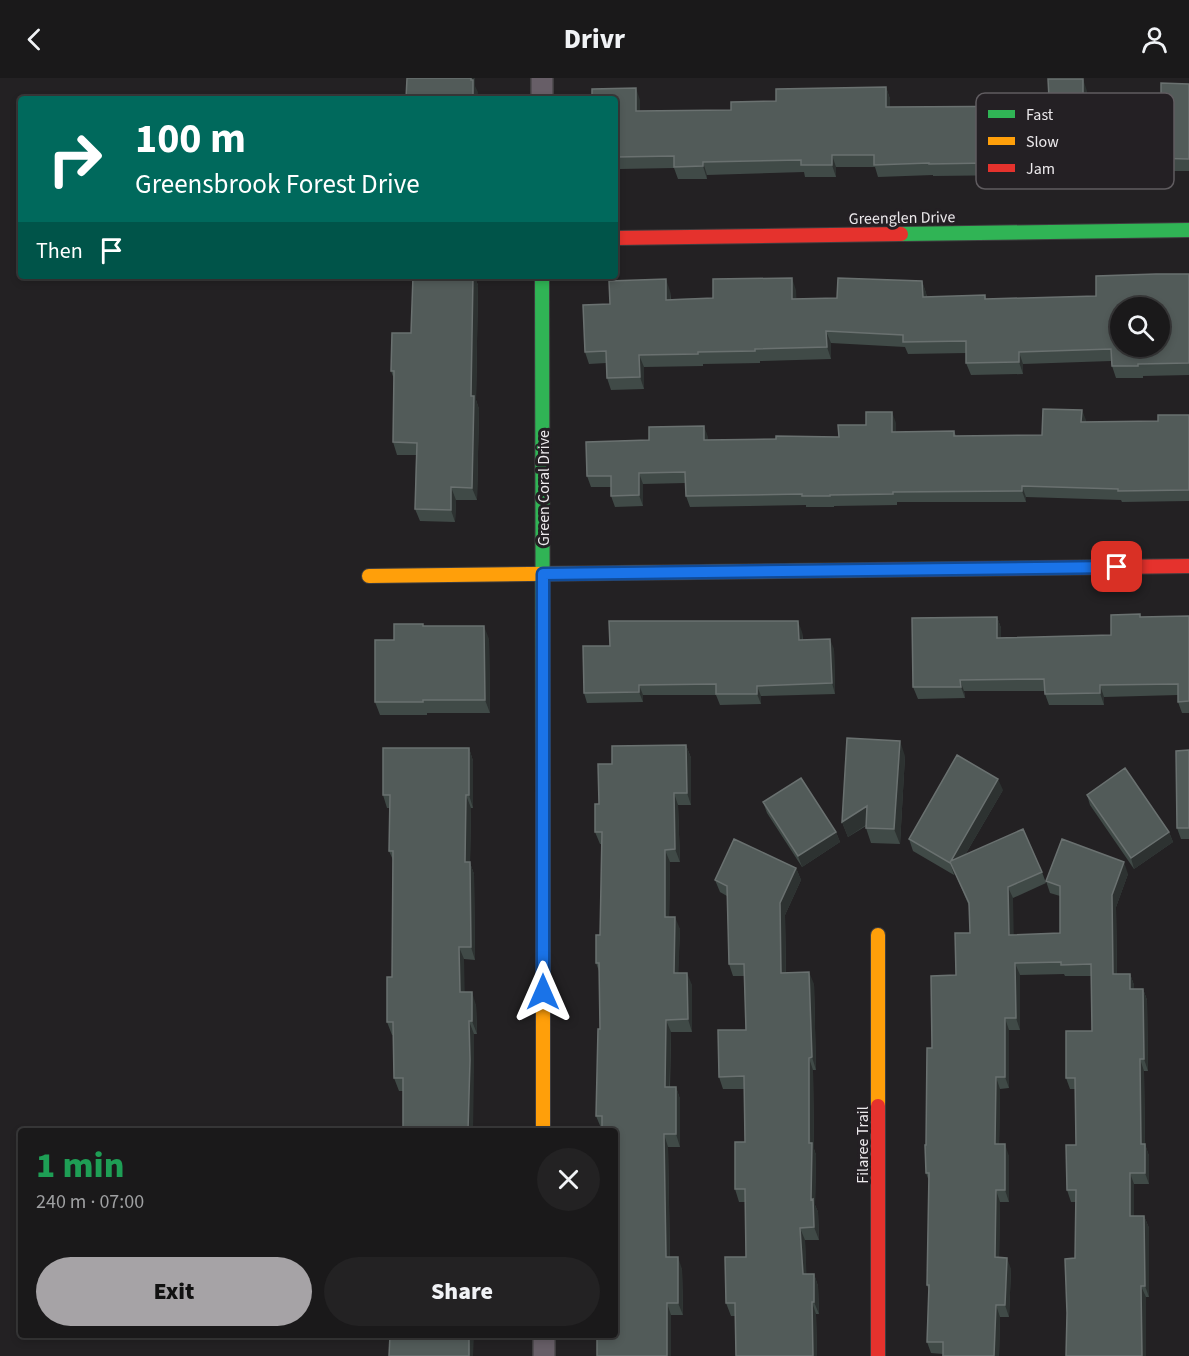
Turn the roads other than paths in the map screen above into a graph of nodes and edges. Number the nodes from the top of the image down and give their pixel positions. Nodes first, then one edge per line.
1 (542, 78) edge
2 (542, 96) edge
3 (1189, 230) edge
4 (618, 238) edge
5 (542, 279) edge
6 (1189, 566) edge
7 (543, 574) junction
8 (369, 576) dead end
9 (878, 935) dead end
10 (543, 1128) edge
11 (544, 1338) edge
12 (544, 1356) edge
13 (878, 1356) edge

1 - 2 street
3 - 4 street, Greenglen Drive
5 - 7 street, Green Coral Drive
6 - 7 street
7 - 8 street
7 - 10 street, Green Coral Drive
9 - 13 street, Filaree Trail
11 - 12 street

